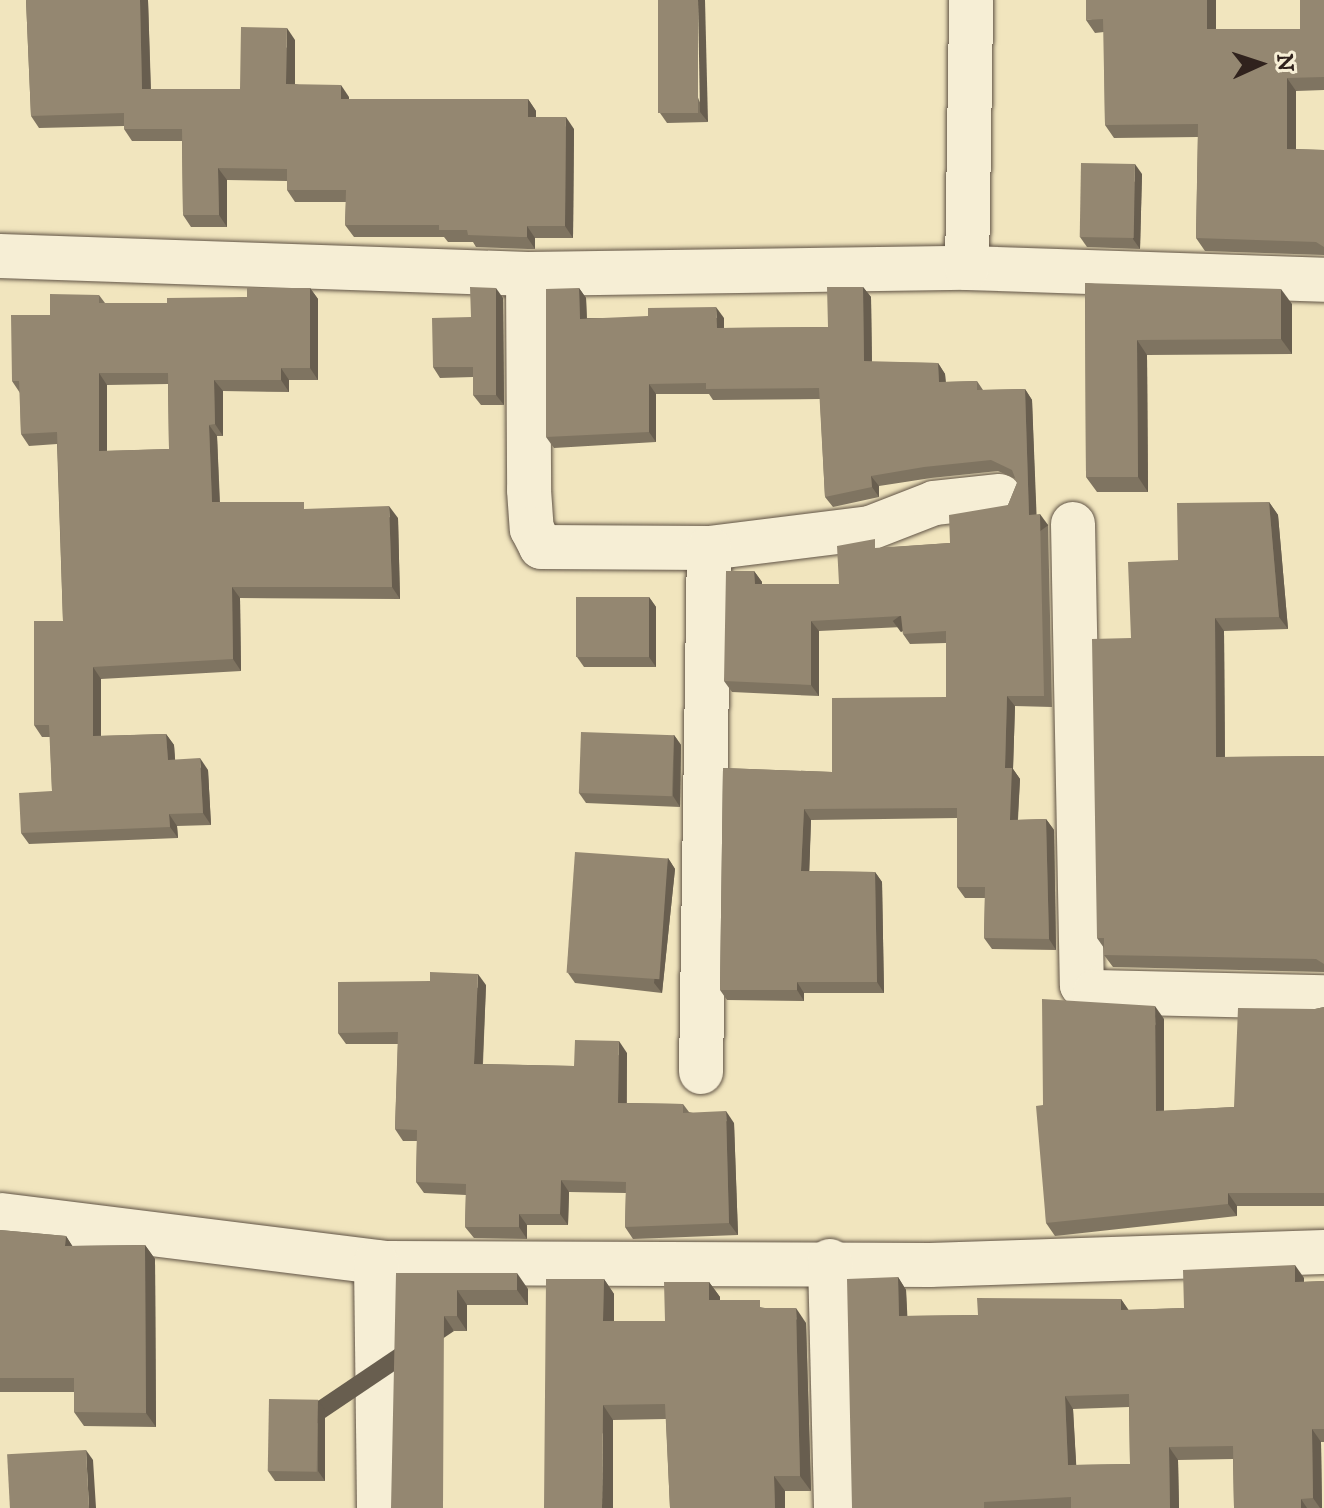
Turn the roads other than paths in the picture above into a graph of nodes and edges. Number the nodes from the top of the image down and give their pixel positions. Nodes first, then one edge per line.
1 (971, 0) edge
2 (0, 256) edge
3 (967, 268) junction
4 (528, 274) junction
5 (1324, 280) edge
6 (1000, 496) dead end
7 (1073, 524) dead end
8 (709, 548) junction
9 (1324, 997) edge
10 (701, 1072) dead end
11 (0, 1215) edge
12 (1324, 1252) edge
13 (830, 1261) junction
14 (376, 1262) junction
15 (379, 1508) edge
16 (836, 1508) edge

1 - 3 street
2 - 4 street
3 - 4 street
3 - 5 street
4 - 8 street
6 - 8 street
7 - 9 street
8 - 10 street
11 - 14 street
12 - 13 street
13 - 14 street
13 - 16 street
14 - 15 street

